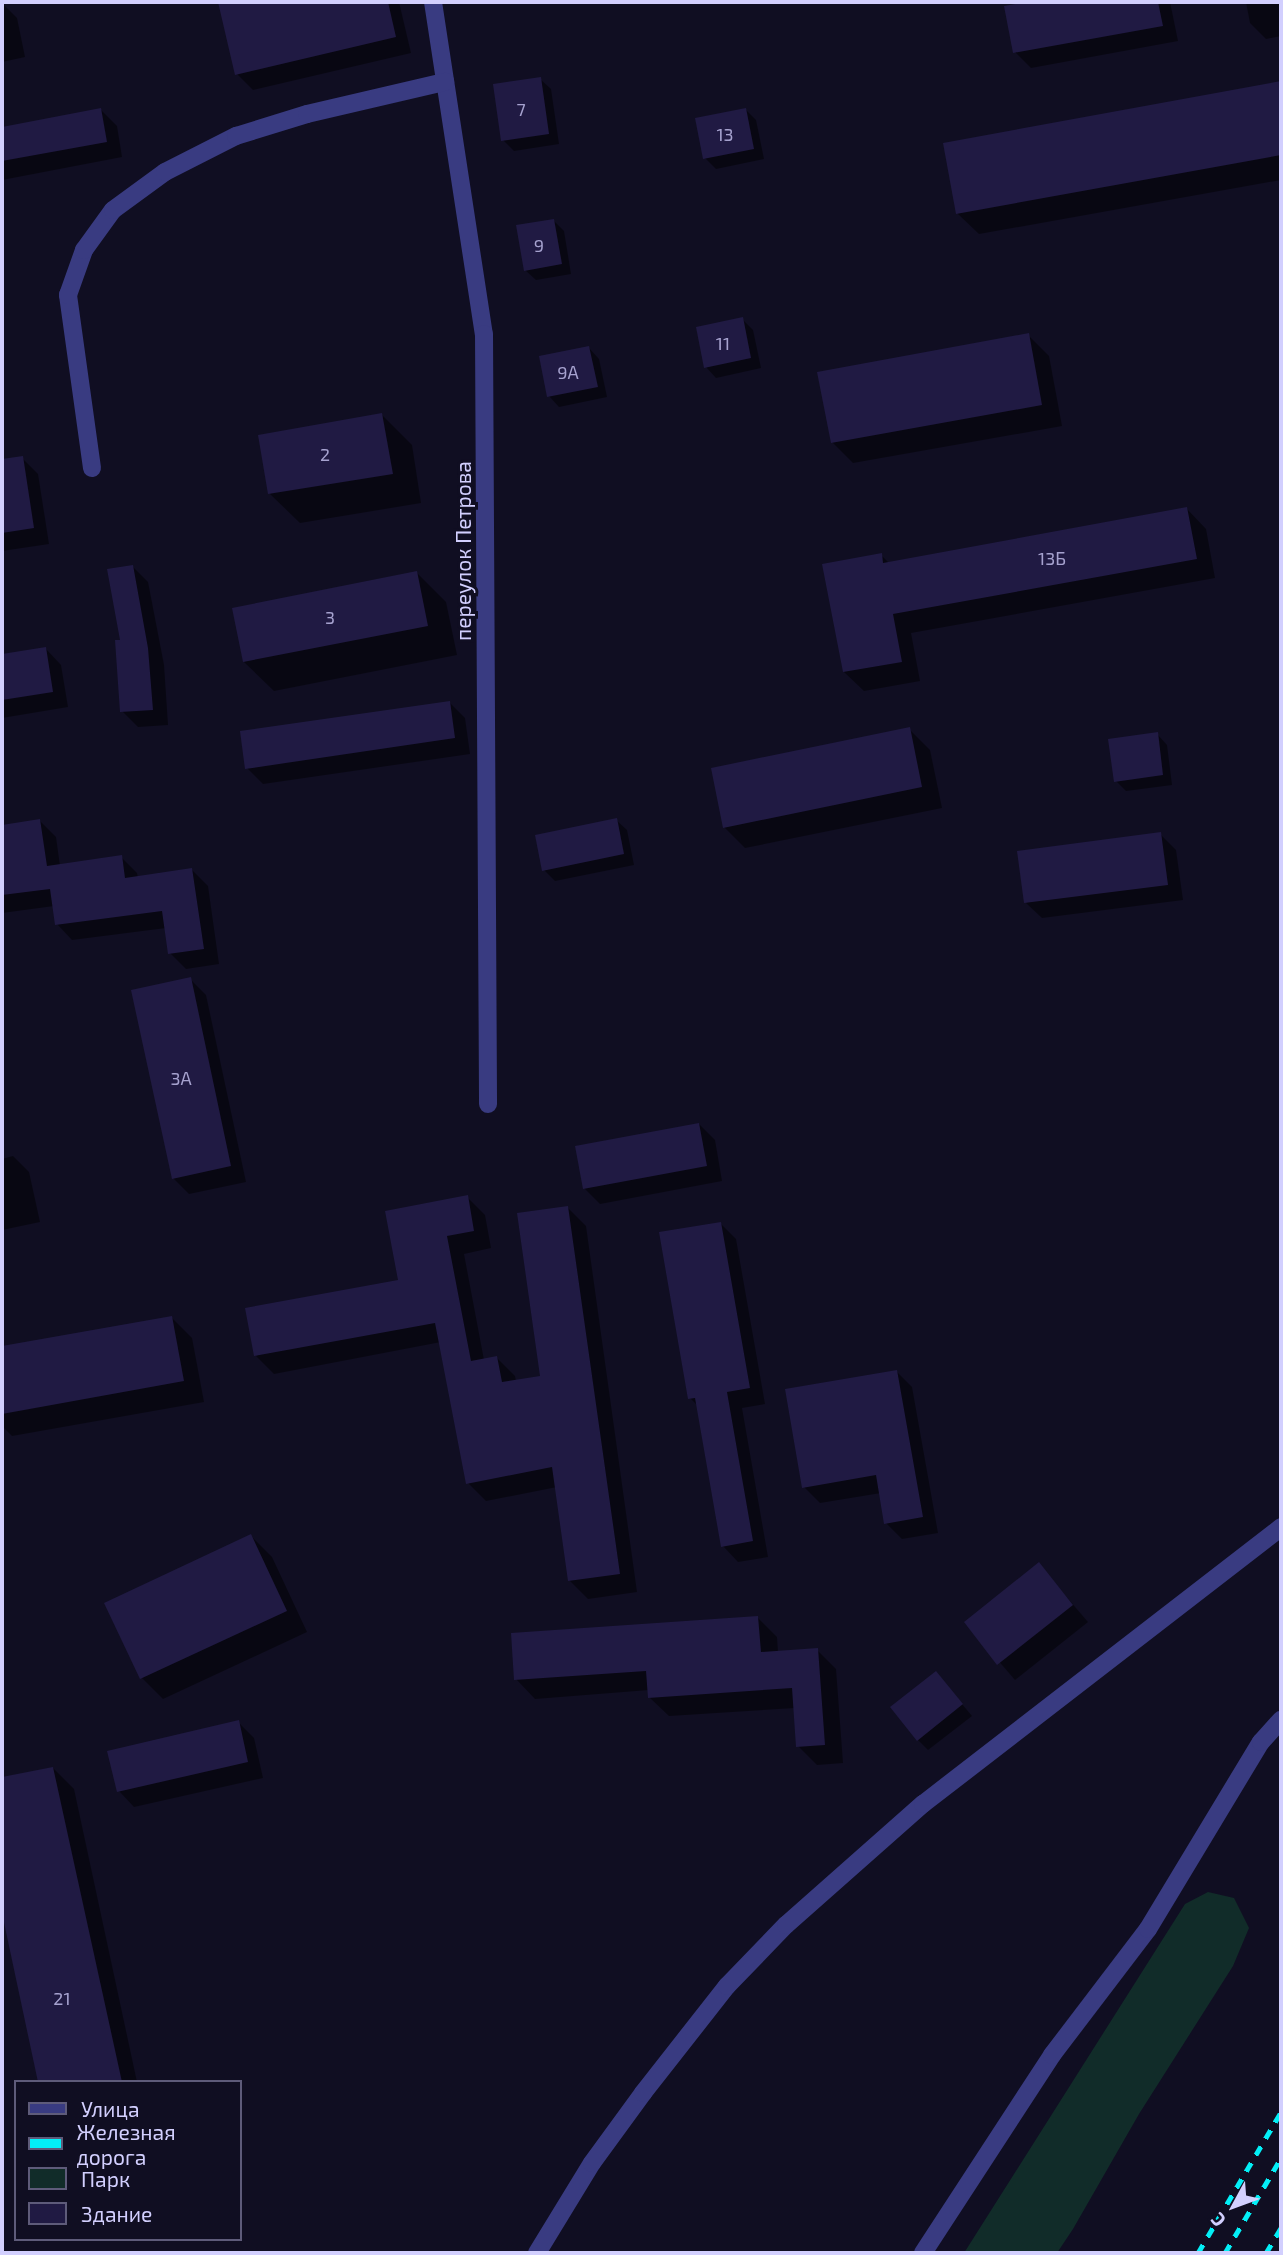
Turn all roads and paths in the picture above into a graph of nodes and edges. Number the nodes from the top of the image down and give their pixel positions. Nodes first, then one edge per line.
1 (433, 2) edge
2 (446, 82) junction
3 (92, 468) dead end
4 (488, 1104) dead end
5 (1281, 1527) edge
6 (1281, 1720) edge
7 (537, 2253) edge
8 (923, 2253) edge

1 - 2 street, переулок Петрова
2 - 3 street
2 - 4 street, переулок Петрова
5 - 7 street
6 - 8 street

